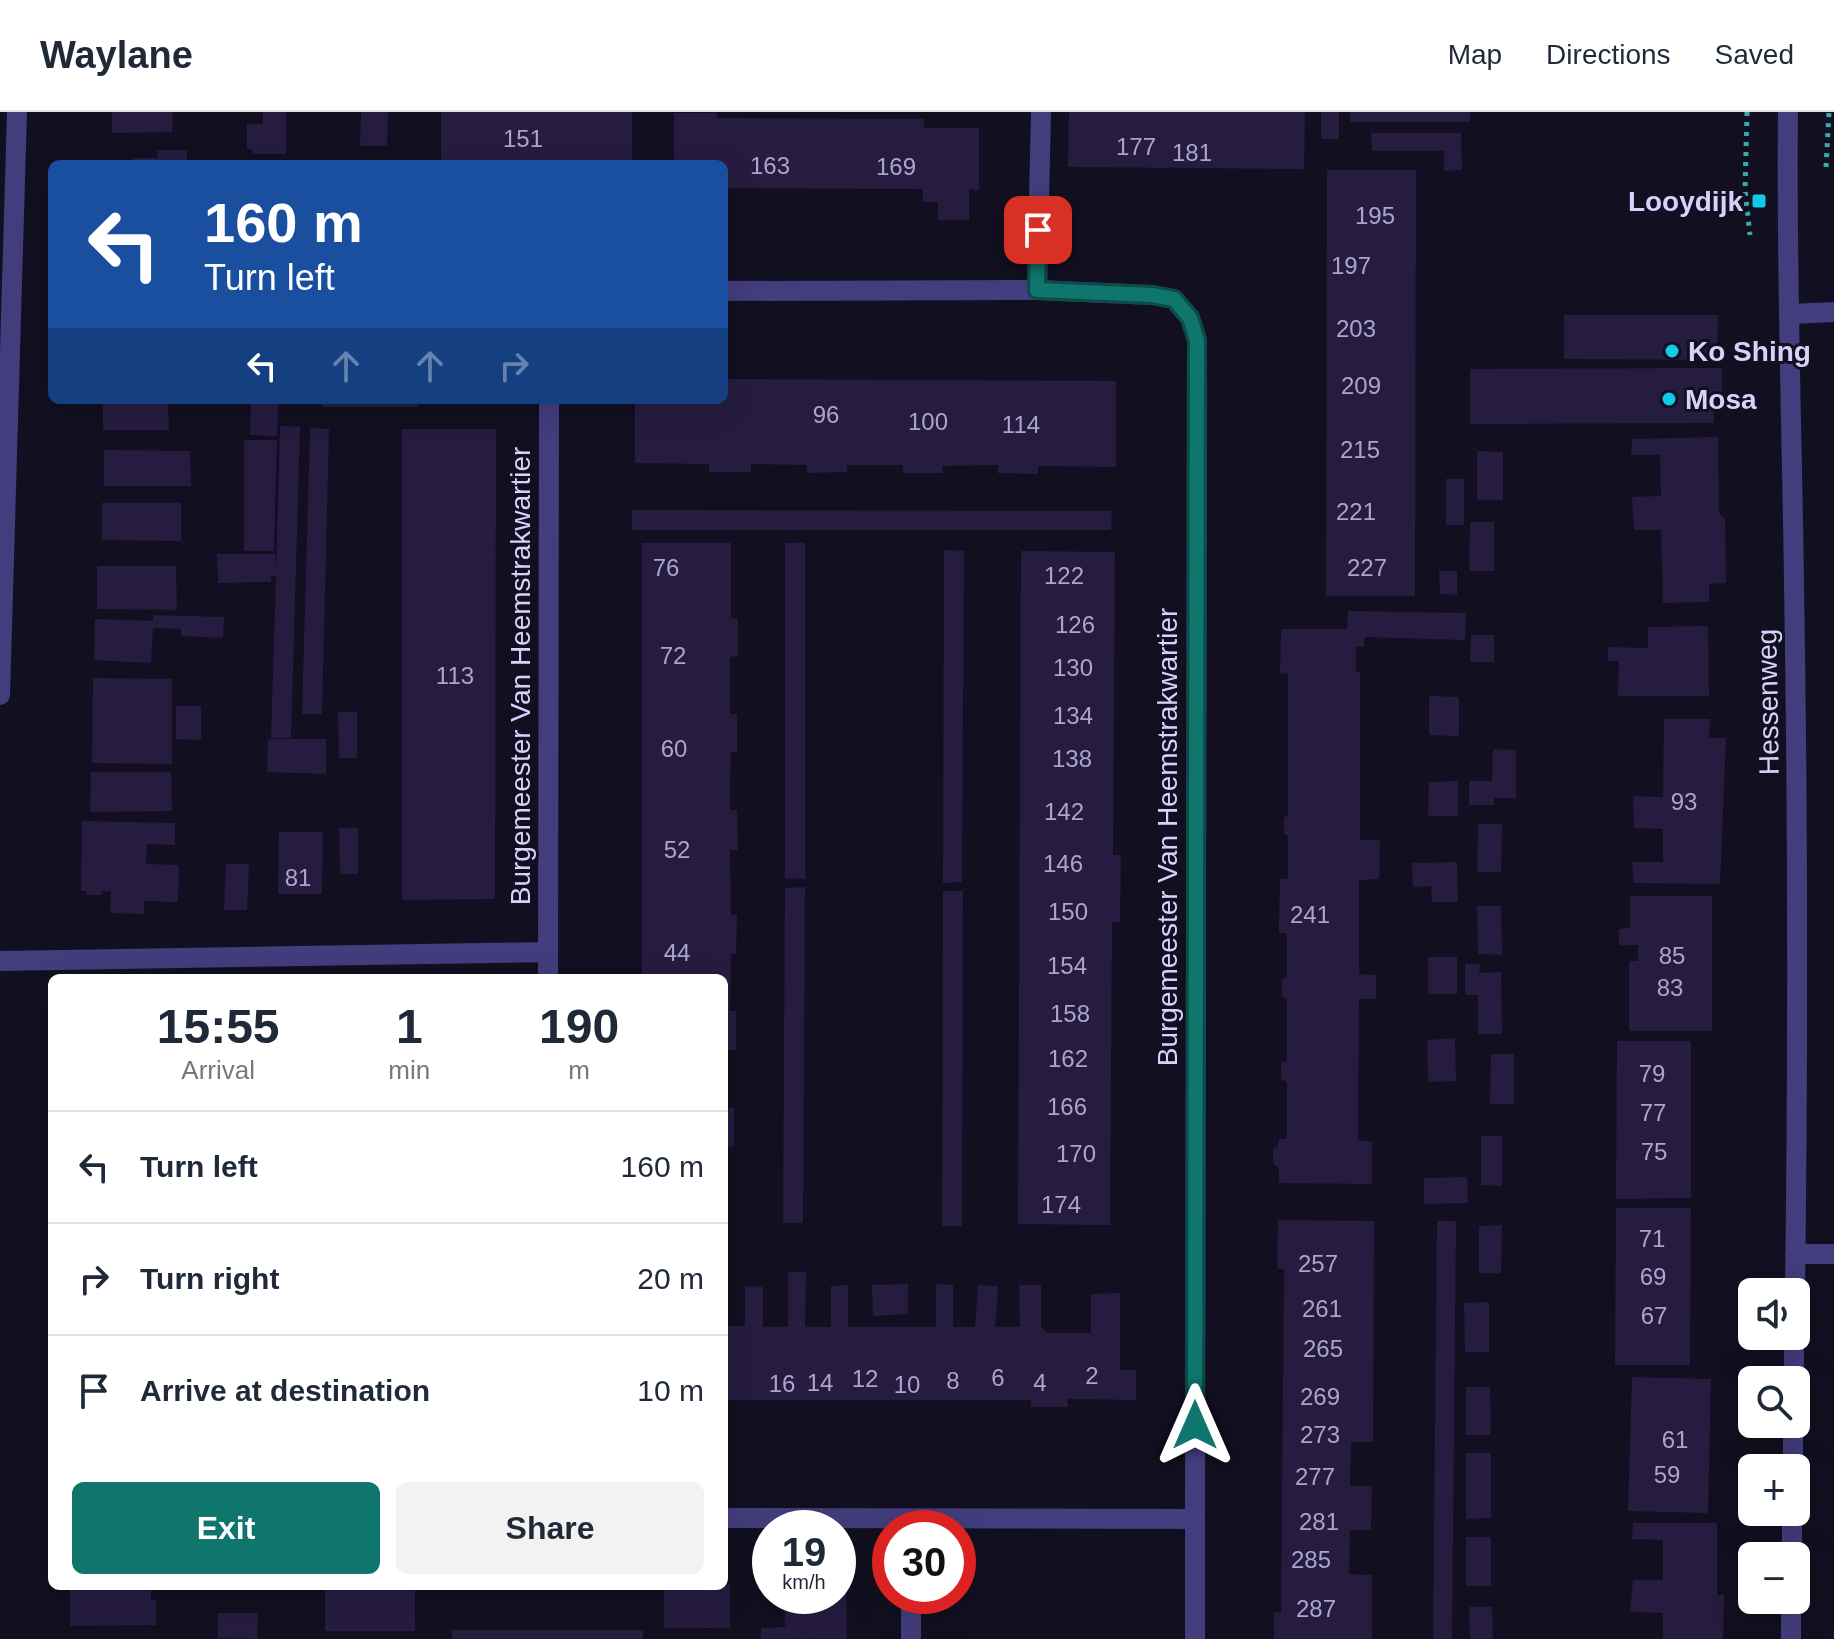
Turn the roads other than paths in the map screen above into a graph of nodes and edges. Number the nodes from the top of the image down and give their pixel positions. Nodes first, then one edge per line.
1 (17, 112) edge
2 (1041, 112) edge
3 (1788, 112) edge
4 (1037, 290) junction
5 (728, 291) edge
6 (1834, 312) edge
7 (1791, 314) junction
8 (549, 404) edge
9 (0, 695) edge
10 (548, 952) junction
11 (0, 961) edge
12 (548, 974) edge
13 (1795, 1254) junction
14 (1834, 1254) edge
15 (1795, 1278) edge
16 (728, 1518) edge
17 (1195, 1519) junction
18 (872, 1522) edge
19 (976, 1522) edge
20 (911, 1614) edge
21 (1791, 1614) edge
22 (911, 1639) edge
23 (1195, 1639) edge
24 (1791, 1639) edge

1 - 9 street
2 - 4 street
3 - 7 street, Hessenweg
4 - 5 street, Burgemeester Van Heemstrakwartier
4 - 17 street, Burgemeester Van Heemstrakwartier
6 - 7 street
7 - 13 street, Hessenweg
8 - 10 street, Burgemeester Van Heemstrakwartier
10 - 11 street
10 - 12 street, Burgemeester Van Heemstrakwartier
13 - 14 street
13 - 15 street, Hessenweg
16 - 18 street
17 - 19 street
17 - 23 street, Burgemeester Van Heemstrakwartier
20 - 22 street
21 - 24 street

